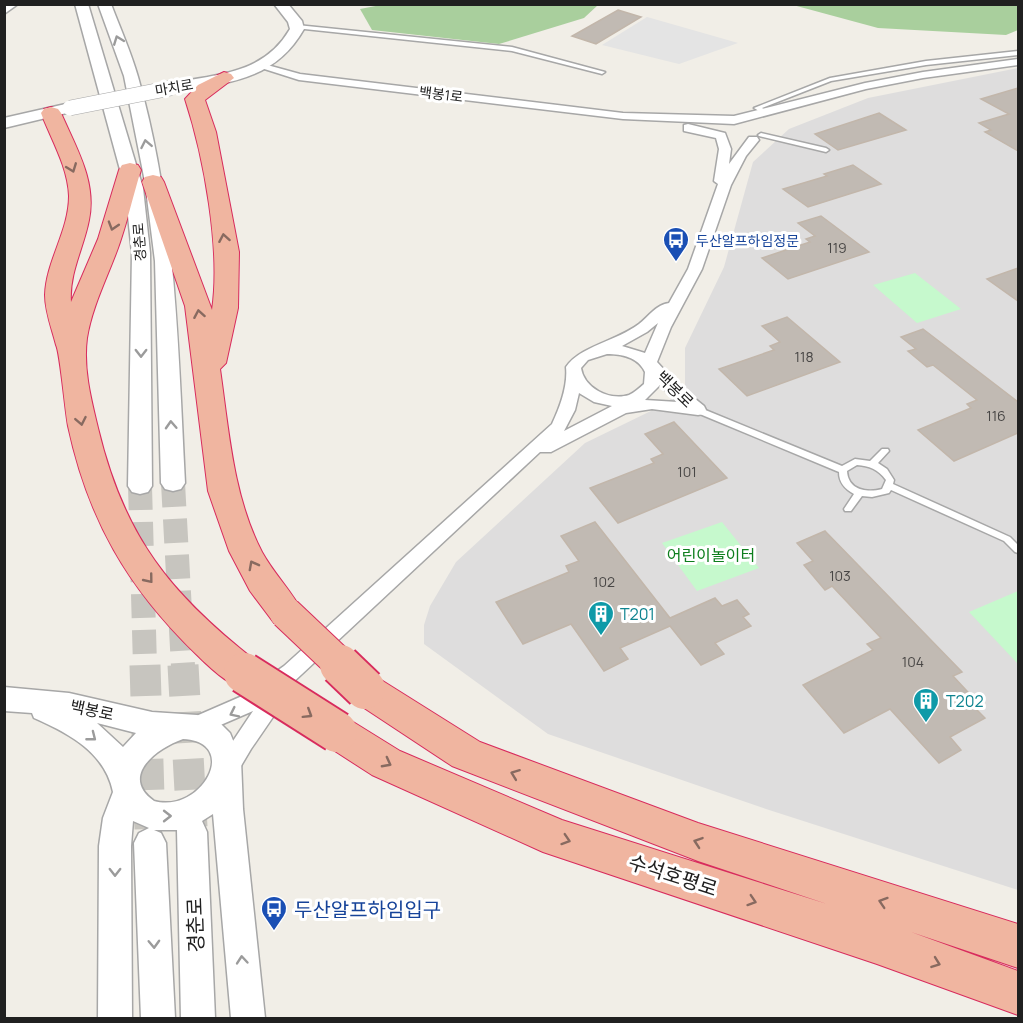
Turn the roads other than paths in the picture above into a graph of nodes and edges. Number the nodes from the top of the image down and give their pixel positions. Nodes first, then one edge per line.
1 (12, 4) edge
2 (104, 4) edge
3 (280, 4) edge
4 (80, 5) edge
5 (4, 10) edge
6 (297, 27) junction
7 (1018, 53) edge
8 (1018, 62) edge
9 (260, 66) junction
10 (602, 72) dead end
11 (224, 78) junction
12 (788, 107) junction
13 (60, 111) junction
14 (765, 113) junction
15 (623, 116) junction
16 (734, 120) junction
17 (4, 123) edge
18 (721, 136) junction
19 (758, 136) junction
20 (826, 150) dead end
21 (142, 176) junction
22 (716, 204) junction
23 (685, 291) junction
24 (600, 350) junction
25 (73, 363) junction
26 (649, 363) junction
27 (209, 378) junction
28 (574, 379) junction
29 (616, 401) junction
30 (698, 410) junction
31 (885, 451) dead end
32 (517, 464) junction
33 (873, 464) junction
34 (843, 470) junction
35 (173, 483) tunnel mouth
36 (141, 486) tunnel mouth
37 (890, 486) junction
38 (860, 493) junction
39 (848, 509) dead end
40 (1018, 550) edge
41 (298, 667) junction
42 (13, 699) edge
43 (186, 727) junction
44 (227, 769) junction
45 (126, 788) junction
46 (192, 832) tunnel mouth
47 (150, 843) tunnel mouth
48 (1018, 946) edge
49 (1018, 993) edge
50 (116, 1018) edge
51 (158, 1018) edge
52 (198, 1018) edge
53 (248, 1018) edge

1 - 5 street
21 -> 2 street, 경춘로
3 - 6 street
4 - 21 street, 경춘로
6 - 9 street, 마치로
6 - 10 lane
7 - 14 lane
8 - 12 street, 백봉로
9 - 11 street, 마치로
9 - 15 street, 백봉1로
11 - 13 street, 마치로, bridge
27 -> 11 highway
12 - 14 street, 백봉로
12 - 19 street, 백봉로
13 - 17 street, 마치로
13 -> 25 highway
14 - 16 street, 백봉로
15 - 16 street, 백봉1로
15 - 18 street, 백봉1로
16 - 18 street
16 - 19 street
18 - 19 street, 백봉1로
18 - 22 street, 백봉로
19 - 20 lane
19 - 22 street, 백봉로
21 -> 25 highway
27 -> 21 highway
35 -> 21 street, 경춘로
21 -> 36 street, 경춘로
22 - 23 street, 백봉로
23 - 24 street, 백봉로
23 - 26 street, 백봉로
24 - 26 street
24 - 28 street
25 -> 49 highway, 수석호평로, bridge
26 - 29 street
26 - 30 street, 백봉로
48 -> 27 highway, bridge
28 - 29 street
28 - 32 street, 백봉로
29 - 32 street, 백봉로
30 - 32 street, 백봉로
30 - 34 lane
31 - 33 lane
32 - 41 street, 백봉로
33 - 34 lane
33 - 37 lane
34 - 38 lane
37 - 38 lane
37 - 40 lane
38 - 39 lane
41 -> 43 street, 백봉로
41 - 44 street, 백봉로
42 - 43 street, 백봉로
42 -> 45 street
43 - 44 street
43 - 45 street
45 -> 44 street
53 -> 44 street
45 -> 50 street
46 - 52 street, 경춘로
47 -> 51 street

